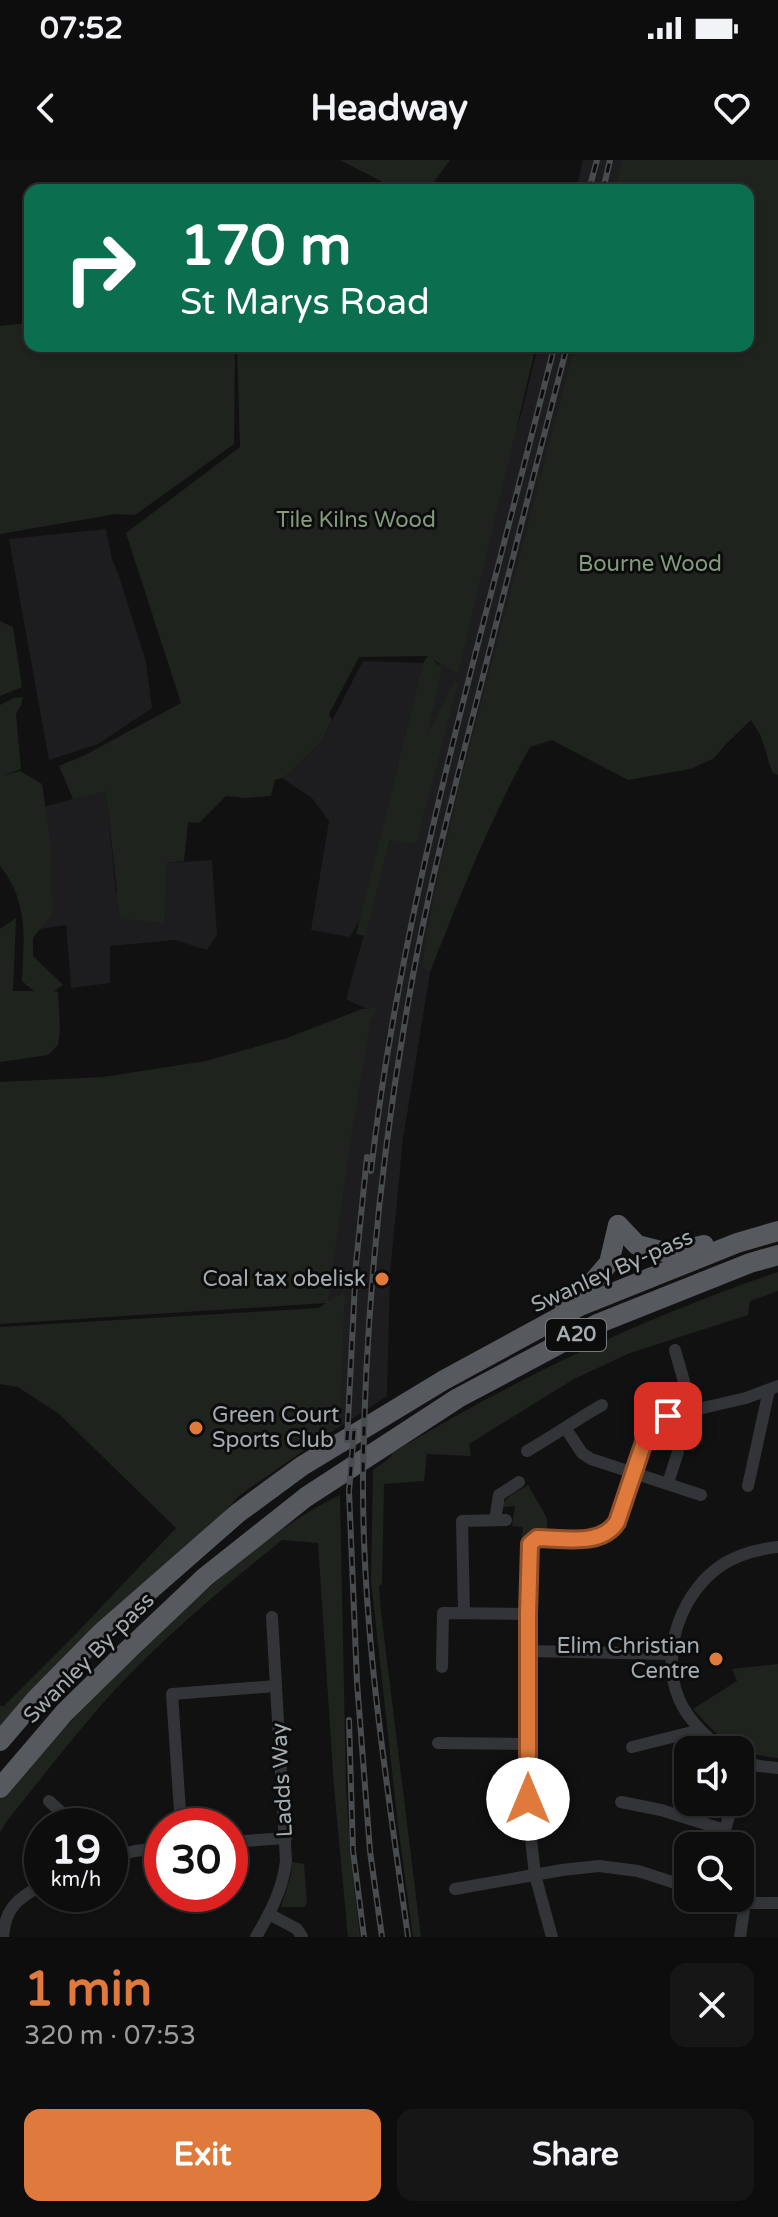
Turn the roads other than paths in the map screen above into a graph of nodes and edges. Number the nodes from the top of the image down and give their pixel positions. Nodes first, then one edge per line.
1 (778, 1229) edge
2 (778, 1255) edge
3 (675, 1350) dead end
4 (773, 1388) edge
5 (602, 1405) dead end
6 (393, 1410) junction
7 (692, 1410) junction
8 (566, 1429) junction
9 (527, 1451) dead end
10 (678, 1452) dead end
11 (634, 1472) junction
12 (519, 1482) dead end
13 (668, 1483) junction
14 (748, 1486) dead end
15 (701, 1495) dead end
16 (778, 1547) edge
17 (464, 1612) junction
18 (528, 1614) junction
19 (272, 1617) dead end
20 (528, 1651) junction
21 (671, 1654) junction
22 (442, 1667) dead end
23 (276, 1686) junction
24 (700, 1730) junction
25 (707, 1736) edge
26 (0, 1741) edge
27 (438, 1743) dead end
28 (529, 1744) junction
29 (632, 1747) dead end
30 (754, 1763) edge
31 (778, 1768) edge
32 (0, 1788) edge
33 (49, 1801) dead end
34 (621, 1802) dead end
35 (57, 1808) edge
36 (180, 1808) edge
37 (674, 1814) edge
38 (680, 1816) edge
39 (729, 1816) edge
40 (286, 1838) junction
41 (248, 1841) edge
42 (535, 1875) junction
43 (674, 1883) edge
44 (455, 1889) dead end
45 (24, 1898) edge
46 (754, 1903) edge
47 (778, 1903) edge
48 (744, 1912) edge
49 (269, 1914) junction
50 (3, 1937) edge
51 (256, 1937) edge
52 (302, 1937) edge
53 (552, 1937) edge
54 (740, 1937) edge

1 - 6 highway, Swanley By-pass / A20
1 - 6 highway
2 - 32 highway, Swanley By-pass / A20
3 - 7 street
4 - 7 street
4 - 14 street
5 - 8 street
6 - 26 highway, Swanley By-pass / A20
7 - 11 street
8 - 9 street
8 - 11 street
10 - 13 street
11 - 13 street
11 - 18 street
12 - 17 street
13 - 15 street
16 - 21 street
17 - 18 street
17 - 22 street
18 - 20 street
19 - 23 street, Ladds Way
20 - 21 street
20 - 28 street
21 - 24 street
23 - 36 street
23 - 40 street, Ladds Way
24 - 25 street
24 - 29 street
27 - 28 street
28 - 42 street
30 - 31 street
33 - 35 street
34 - 37 street
38 - 39 street
40 - 41 street
40 - 49 street, Ladds Way
42 - 43 street
42 - 44 street
42 - 53 street
45 - 50 street
46 - 47 street
48 - 54 street
49 - 51 street, Ladds Way
49 - 52 street

